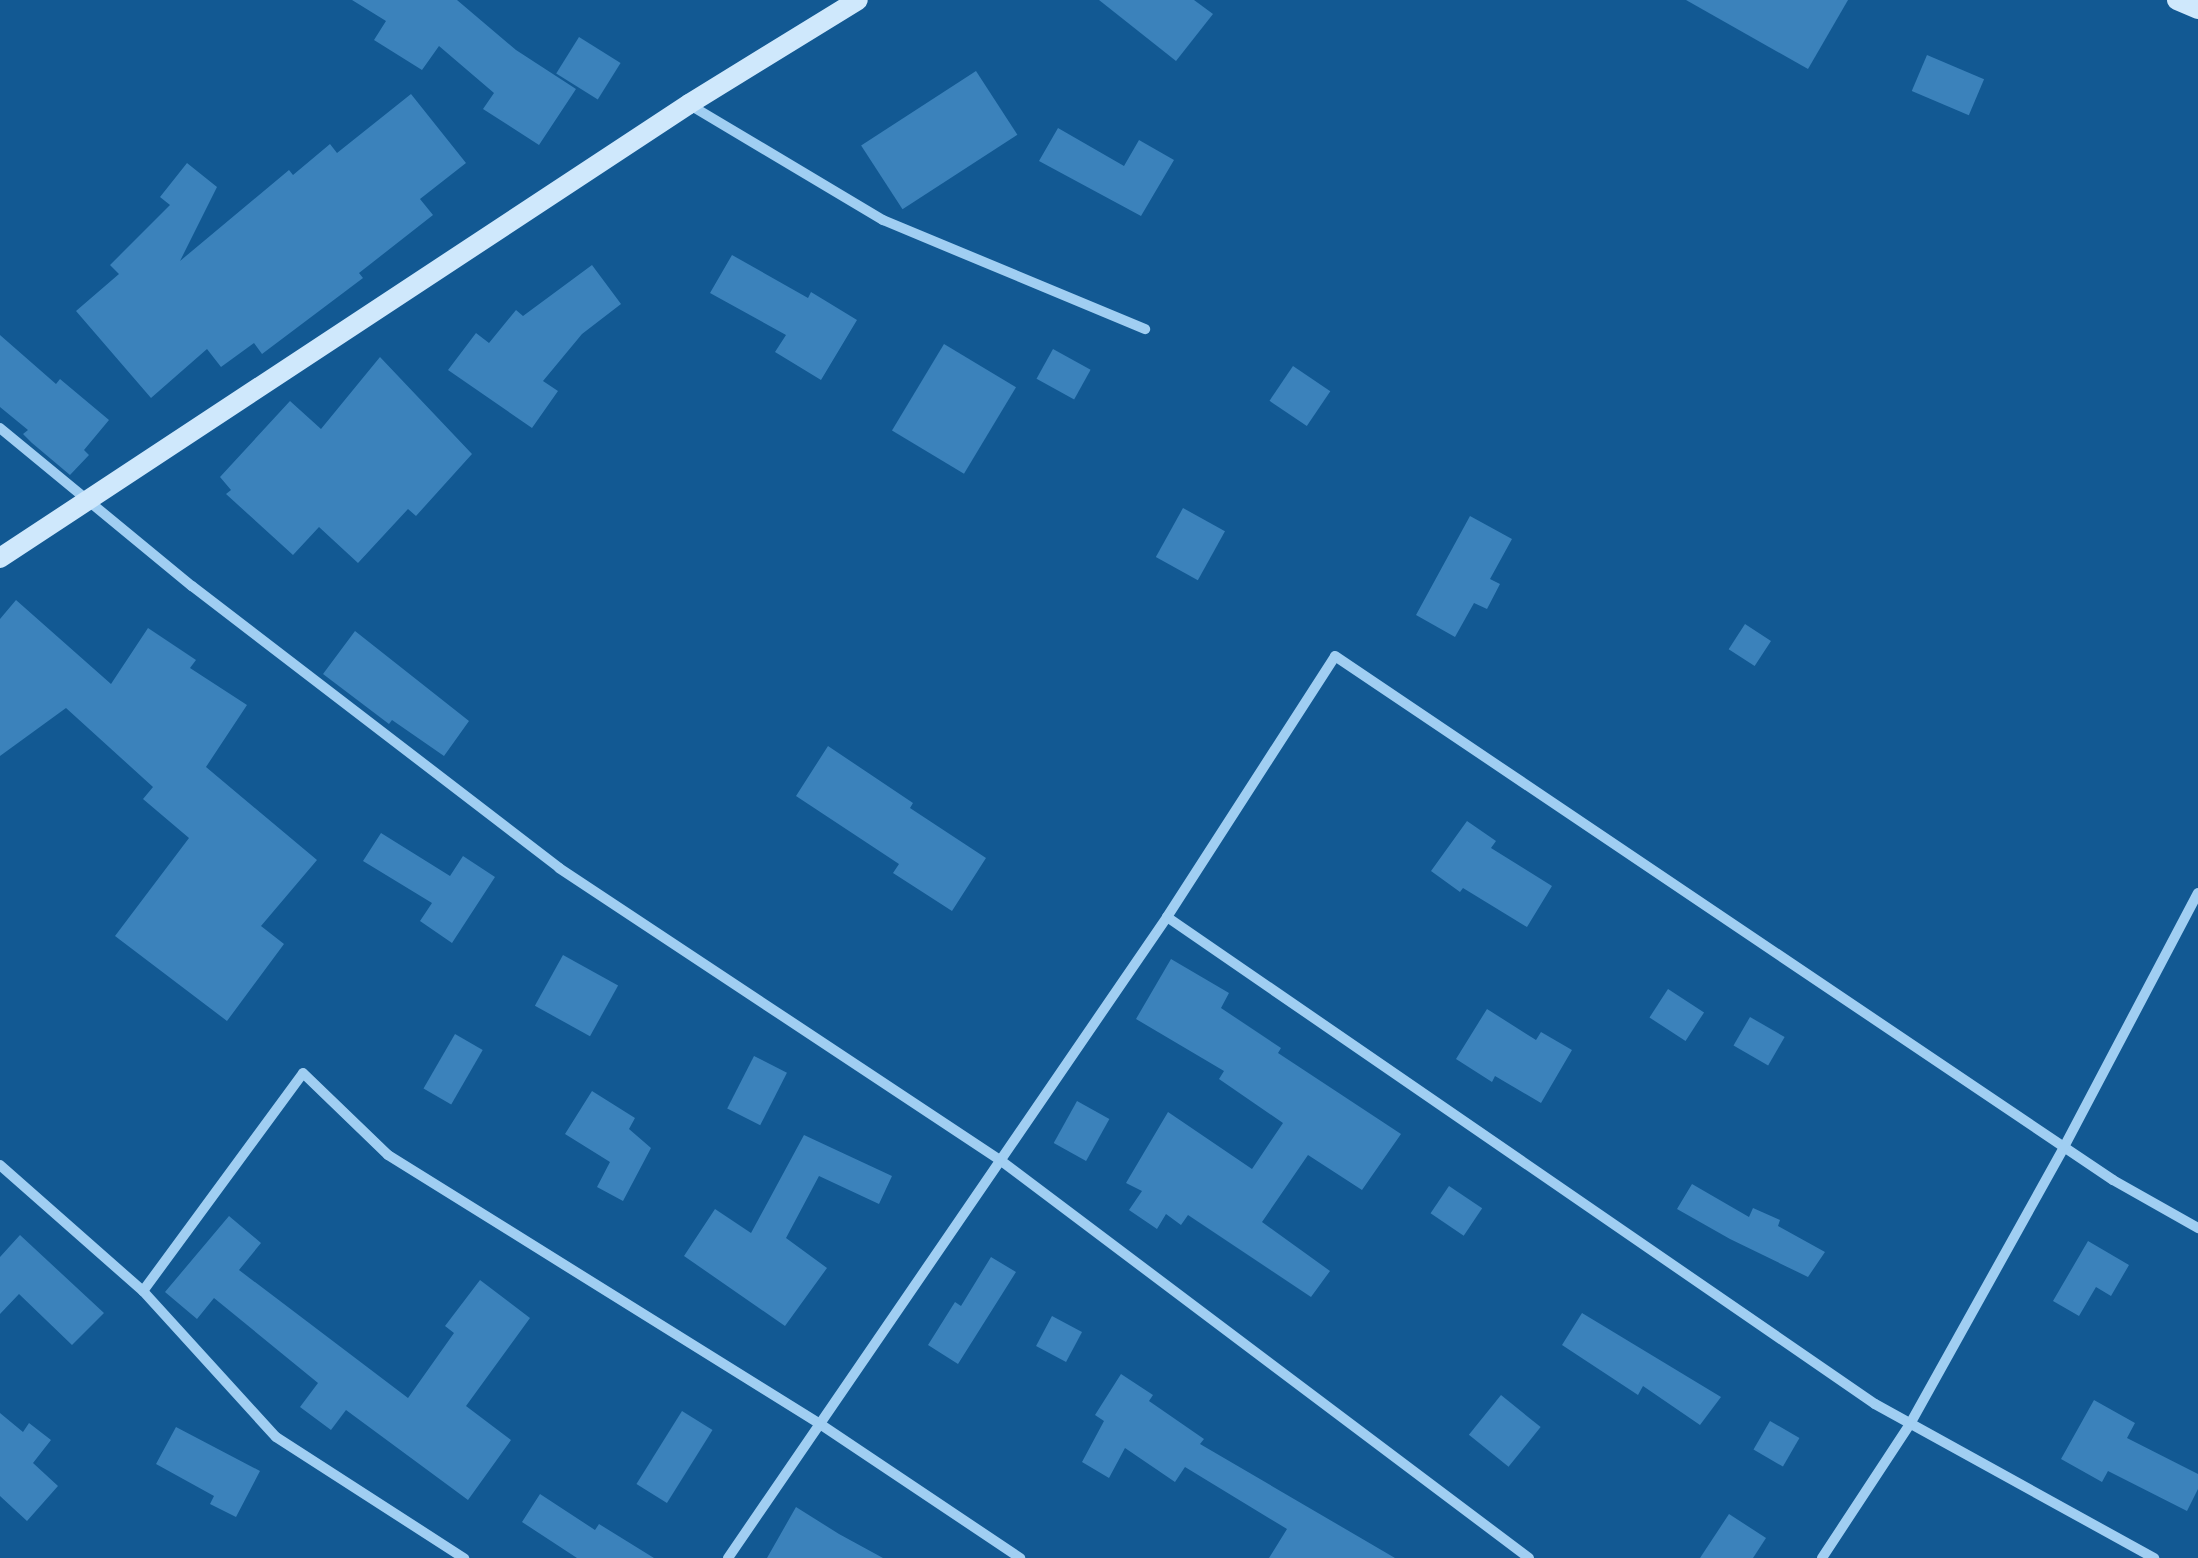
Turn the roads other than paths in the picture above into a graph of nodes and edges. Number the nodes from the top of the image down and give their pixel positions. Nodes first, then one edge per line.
1 (858, 0) edge
2 (2177, 0) edge
3 (2198, 10) edge
4 (689, 104) junction
5 (1145, 330) dead end
6 (0, 428) edge
7 (86, 502) junction
8 (0, 558) edge
9 (2198, 893) edge
10 (1167, 917) junction
11 (2064, 1147) junction
12 (1000, 1160) junction
13 (0, 1165) edge
14 (2198, 1228) edge
15 (143, 1290) junction
16 (820, 1424) junction
17 (1910, 1424) junction
18 (464, 1558) edge
19 (728, 1558) edge
20 (1020, 1558) edge
21 (1529, 1558) edge
22 (1822, 1558) edge
23 (2154, 1558) edge

1 - 4 street
2 - 3 street
4 - 5 street
4 - 7 street
6 - 7 street
7 - 8 street
7 - 12 street
9 - 11 street
10 - 11 street
10 - 12 street
10 - 17 street
11 - 14 street
11 - 17 street
12 - 16 street
12 - 21 street
13 - 15 street
15 - 16 street
15 - 18 street
16 - 19 street
16 - 20 street
17 - 22 street
17 - 23 street

